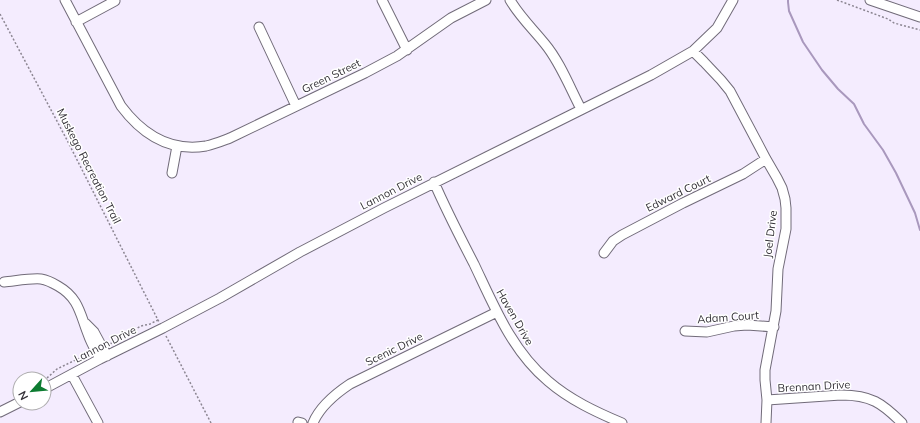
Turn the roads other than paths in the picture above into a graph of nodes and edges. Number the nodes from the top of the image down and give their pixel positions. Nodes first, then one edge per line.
1 (65, 0) edge
2 (382, 0) edge
3 (486, 0) edge
4 (510, 0) edge
5 (733, 0) edge
6 (870, 0) edge
7 (115, 1) dead end
8 (920, 17) edge
9 (76, 22) junction
10 (259, 27) dead end
11 (407, 50) junction
12 (693, 51) junction
13 (296, 106) junction
14 (581, 110) junction
15 (177, 146) junction
16 (766, 159) junction
17 (172, 173) dead end
18 (434, 182) junction
19 (604, 253) dead end
20 (4, 282) dead end
21 (497, 312) junction
22 (774, 327) junction
23 (685, 331) dead end
24 (104, 358) junction
25 (72, 375) junction
26 (52, 385) edge
27 (767, 400) junction
28 (12, 406) edge
29 (0, 412) edge
30 (98, 423) edge
31 (313, 423) edge
32 (622, 423) edge
33 (766, 423) edge
34 (902, 423) edge

1 - 9 street
2 - 11 street
3 - 11 street, Green Street
4 - 14 street
5 - 12 street, Lannon Drive
6 - 8 street
7 - 9 street
9 - 15 street, Green Street
10 - 13 street
11 - 13 street, Green Street
12 - 14 street, Lannon Drive
12 - 16 street, Joel Drive
13 - 15 street, Green Street
14 - 18 street, Lannon Drive
15 - 17 street
16 - 19 street, Edward Court
16 - 22 street, Joel Drive
18 - 21 street, Haven Drive
18 - 24 street, Lannon Drive
20 - 24 street
21 - 31 street, Scenic Drive
21 - 32 street, Haven Drive
22 - 23 street, Adam Court
22 - 27 street, Joel Drive
24 - 25 street, Lannon Drive
25 - 26 street, Lannon Drive
25 - 30 street
27 - 33 street, Joel Drive
27 - 34 street, Brennan Drive
28 - 29 street

